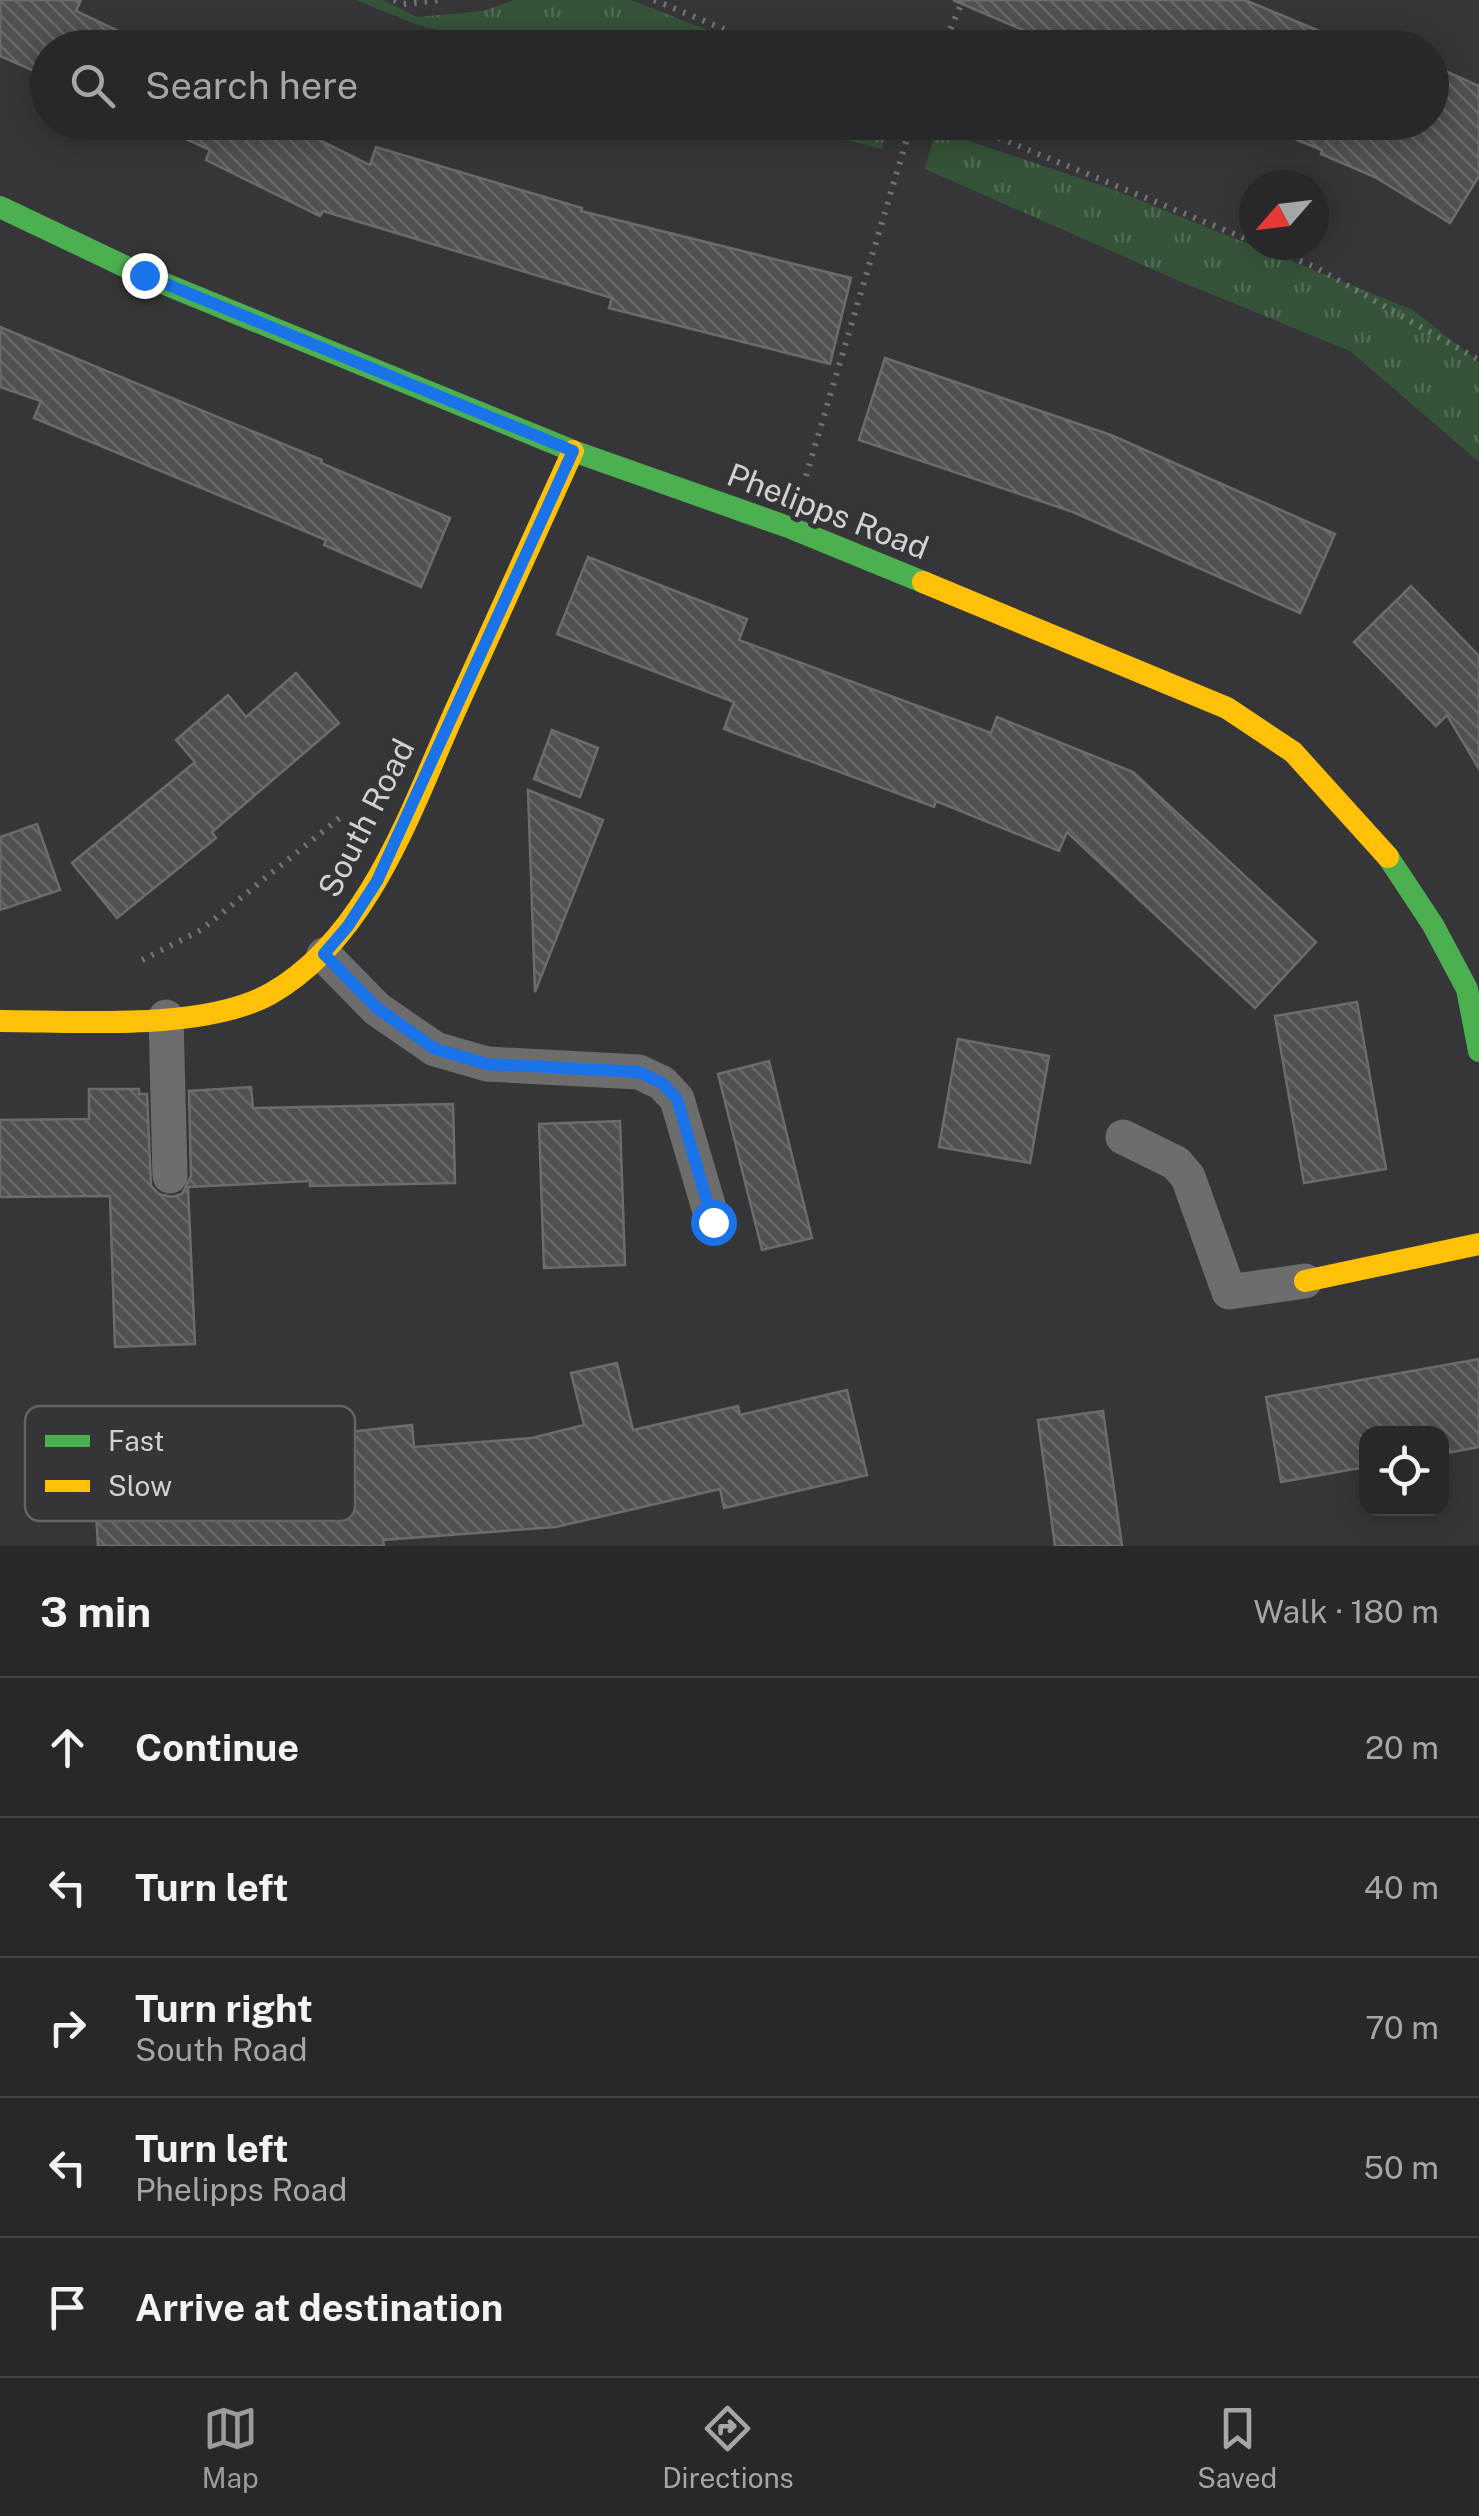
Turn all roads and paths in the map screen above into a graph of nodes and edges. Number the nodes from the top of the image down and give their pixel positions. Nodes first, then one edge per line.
1 (394, 0) edge
2 (443, 0) edge
3 (654, 0) edge
4 (962, 0) edge
5 (726, 30) edge
6 (950, 30) edge
7 (907, 140) edge
8 (1004, 140) edge
9 (0, 207) edge
10 (1239, 236) edge
11 (1296, 260) edge
12 (1479, 360) edge
13 (573, 451) junction
14 (791, 528) junction
15 (350, 810) dead end
16 (324, 954) junction
17 (137, 962) dead end
18 (166, 1017) junction
19 (0, 1020) edge
20 (1479, 1051) edge
21 (1124, 1138) dead end
22 (170, 1176) dead end
23 (713, 1222) dead end
24 (1479, 1244) edge
25 (1305, 1280) joint

1 - 2 path
3 - 5 path
4 - 6 path
7 - 14 path
8 - 10 path
9 - 13 street, Phelipps Road
11 - 12 path
13 - 14 street, Phelipps Road
13 - 16 street, South Road
14 - 20 street, Phelipps Road
15 - 17 path
16 - 18 street, South Road
16 - 23 lane
18 - 19 street, South Road
18 - 22 lane
21 - 25 lane
24 - 25 street

